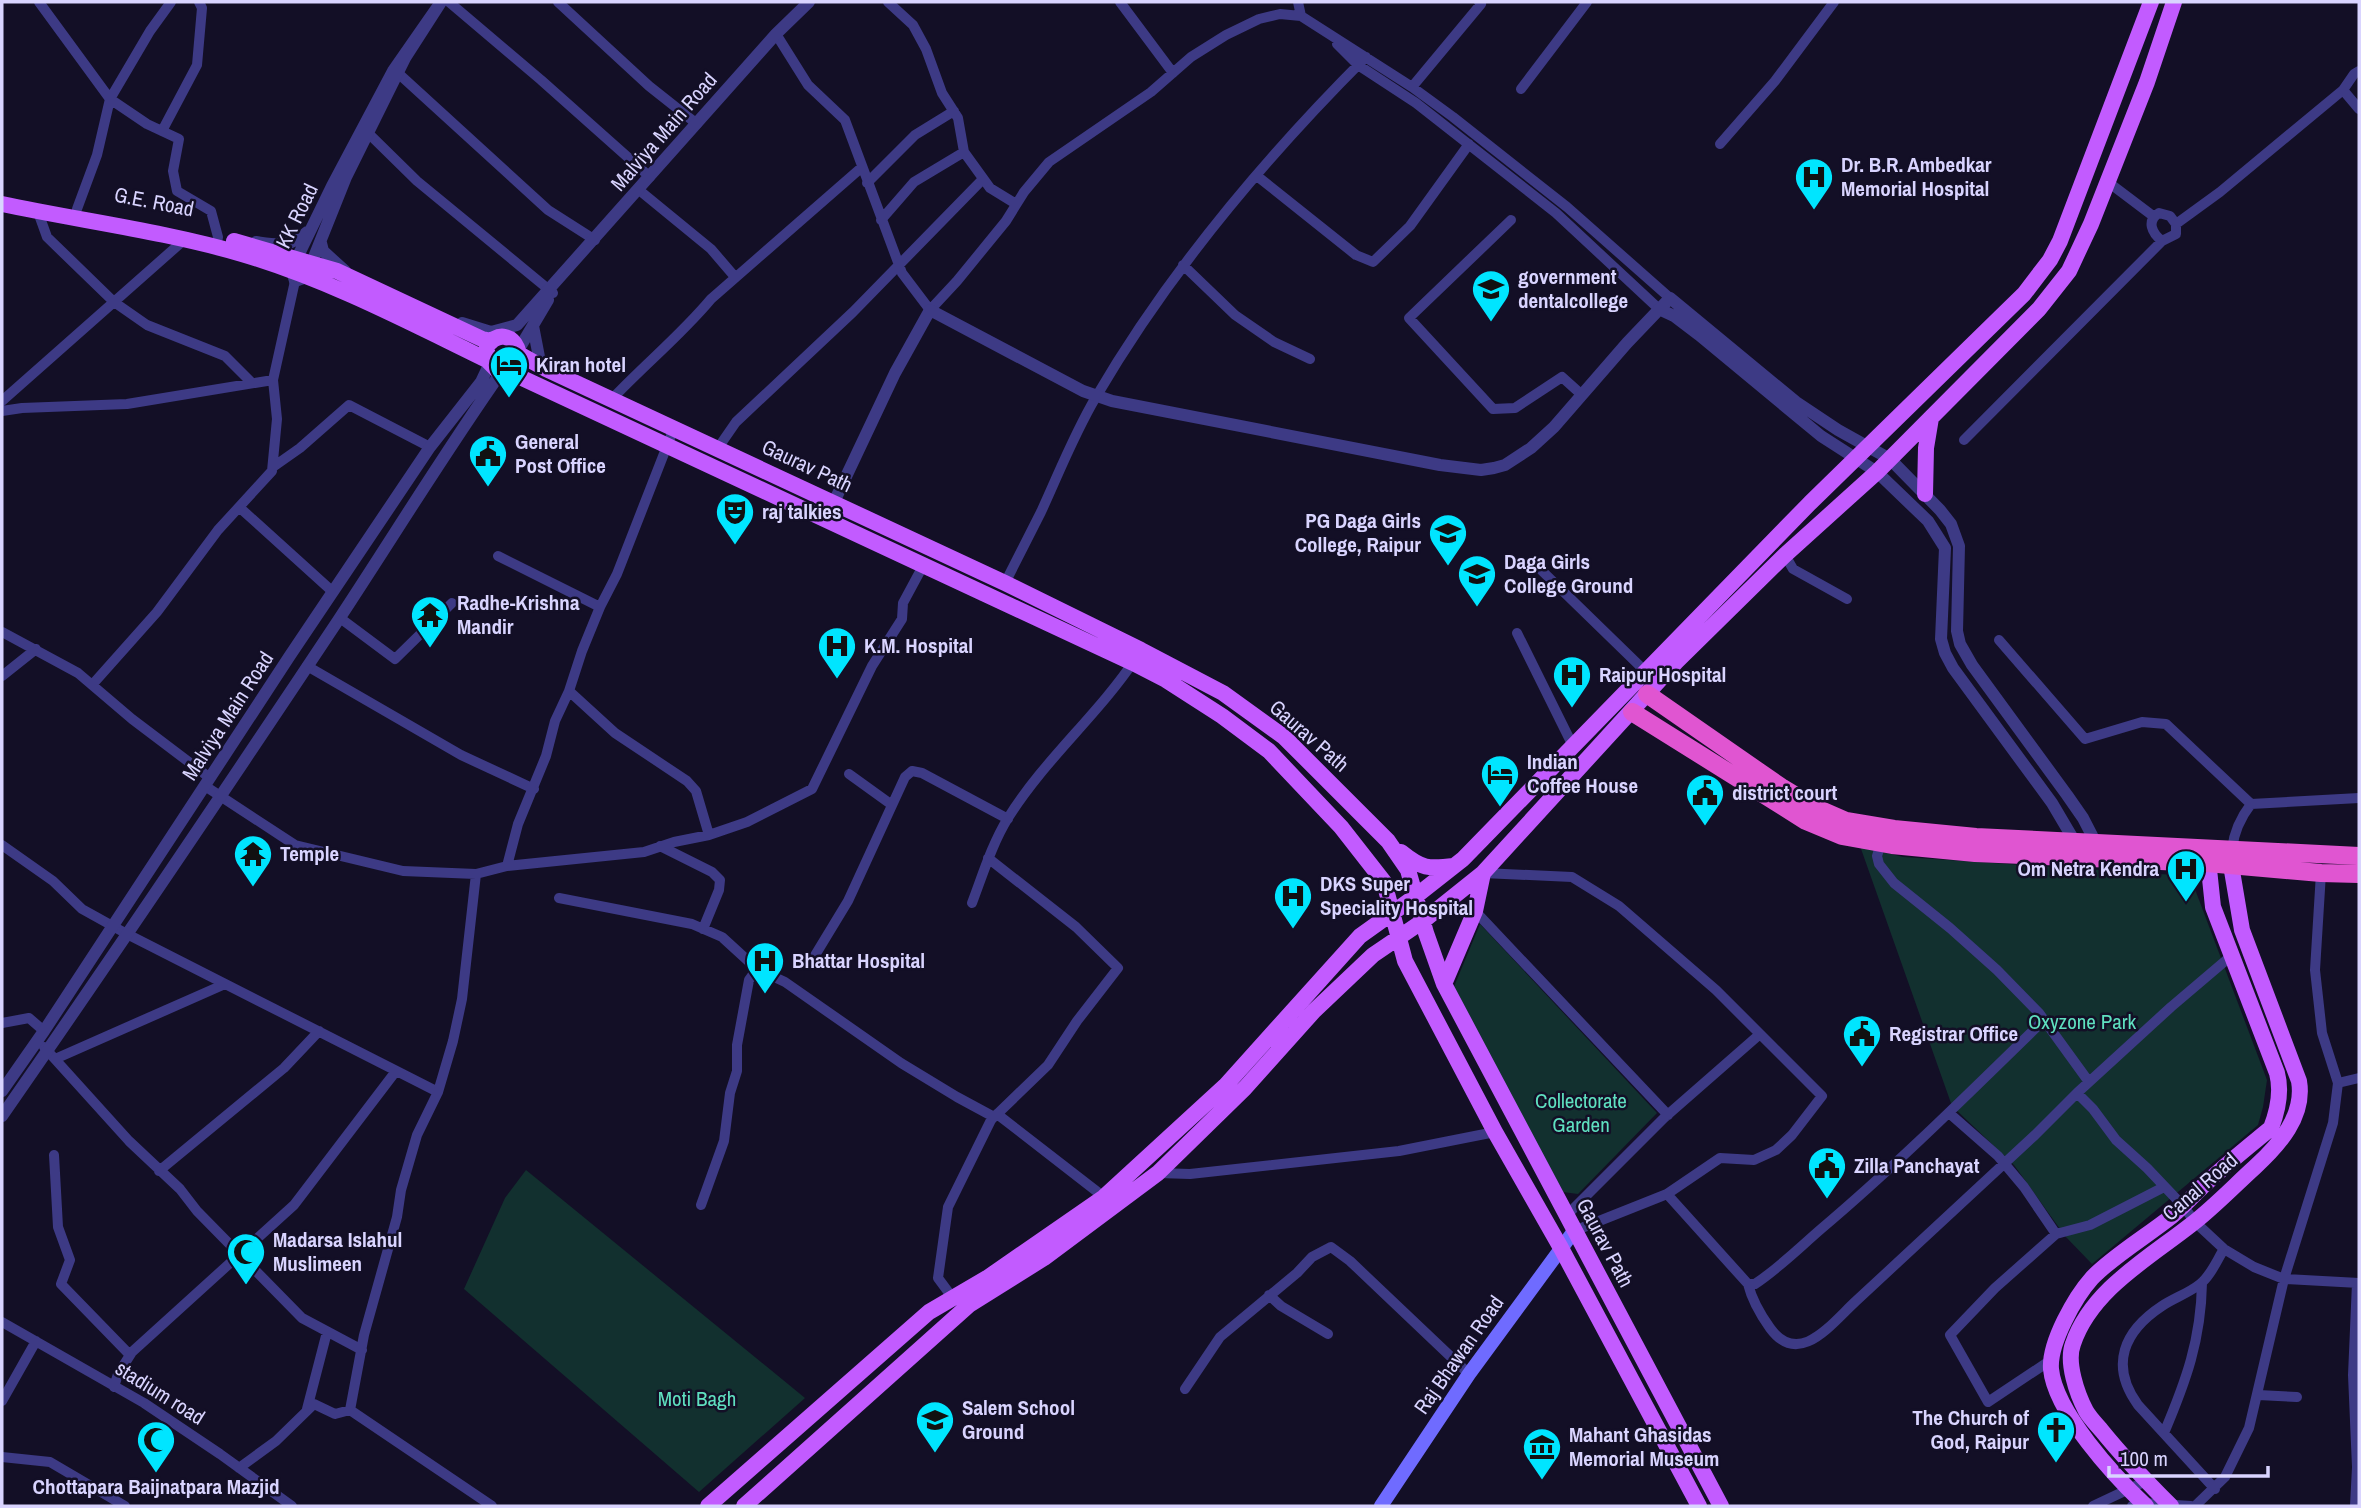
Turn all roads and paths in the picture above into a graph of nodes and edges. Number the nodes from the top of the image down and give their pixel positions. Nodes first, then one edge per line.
1 (39, 2) edge
2 (171, 2) edge
3 (199, 2) edge
4 (441, 2) edge
5 (449, 2) edge
6 (558, 2) edge
7 (809, 2) edge
8 (888, 2) edge
9 (1120, 2) edge
10 (1298, 2) edge
11 (1479, 2) edge
12 (1587, 2) edge
13 (1834, 2) edge
14 (2151, 2) edge
15 (2174, 2) edge
16 (1300, 16) junction
17 (776, 34) junction
18 (1362, 61) junction
19 (2359, 71) edge
20 (396, 72) junction
21 (1173, 73) junction
22 (1412, 87) junction
23 (1521, 89) dead end
24 (2343, 90) junction
25 (110, 99) junction
26 (2359, 109) edge
27 (954, 111) junction
28 (697, 124) junction
29 (162, 131) junction
30 (365, 131) junction
31 (1469, 144) junction
32 (1720, 144) dead end
33 (964, 152) junction
34 (861, 169) junction
35 (1256, 176) junction
36 (650, 177) junction
37 (983, 179) junction
38 (2108, 182) junction
39 (867, 183) junction
40 (639, 190) junction
41 (2, 194) edge
42 (2, 204) edge
43 (1016, 204) junction
44 (77, 209) junction
45 (38, 212) junction
46 (2153, 216) junction
47 (881, 220) junction
48 (1511, 220) dead end
49 (2176, 225) junction
50 (311, 229) junction
51 (184, 240) junction
52 (595, 240) junction
53 (235, 241) junction
54 (2162, 241) junction
55 (217, 242) junction
56 (321, 243) junction
57 (1183, 265) junction
58 (900, 266) junction
59 (301, 270) junction
60 (736, 277) junction
61 (353, 278) junction
62 (551, 291) junction
63 (1670, 298) junction
64 (114, 302) junction
65 (1659, 309) junction
66 (930, 310) junction
67 (425, 312) junction
68 (533, 326) junction
69 (492, 341) junction
70 (519, 351) junction
71 (1310, 359) dead end
72 (496, 367) junction
73 (546, 369) junction
74 (272, 380) junction
75 (252, 383) junction
76 (1582, 395) junction
77 (1097, 396) junction
78 (612, 399) junction
79 (2, 401) edge
80 (2, 411) edge
81 (1931, 418) junction
82 (674, 428) junction
83 (1965, 440) dead end
84 (668, 445) junction
85 (430, 447) junction
86 (1870, 447) junction
87 (718, 448) junction
88 (1856, 459) junction
89 (1890, 459) junction
90 (273, 467) junction
91 (1877, 472) junction
92 (1925, 494) junction
93 (834, 501) junction
94 (239, 508) junction
95 (826, 519) junction
96 (1785, 555) junction
97 (498, 556) dead end
98 (924, 564) junction
99 (1537, 566) dead end
100 (1005, 583) junction
101 (333, 592) junction
102 (1847, 599) dead end
103 (452, 603) dead end
104 (600, 607) junction
105 (340, 618) junction
106 (2, 632) edge
107 (1517, 633) dead end
108 (1999, 640) dead end
109 (36, 649) junction
110 (1137, 656) junction
111 (307, 666) junction
112 (1644, 671) junction
113 (2, 676) edge
114 (92, 685) junction
115 (569, 691) junction
116 (1647, 694) junction
117 (1632, 712) junction
118 (1573, 746) junction
119 (849, 774) dead end
120 (207, 782) junction
121 (534, 789) junction
122 (221, 794) junction
123 (2359, 798) edge
124 (892, 804) junction
125 (2251, 804) junction
126 (1008, 819) junction
127 (709, 835) junction
128 (1881, 835) junction
129 (1388, 841) junction
130 (2097, 843) junction
131 (2, 845) edge
132 (660, 846) junction
133 (2079, 851) junction
134 (2207, 855) junction
135 (2359, 856) edge
136 (2232, 857) junction
137 (988, 858) junction
138 (2102, 860) junction
139 (507, 866) junction
140 (1454, 866) junction
141 (1483, 873) junction
142 (2321, 873) junction
143 (476, 874) junction
144 (2359, 874) edge
145 (1416, 897) junction
146 (558, 898) dead end
147 (972, 902) dead end
148 (1475, 911) junction
149 (1392, 912) junction
150 (1423, 921) junction
151 (112, 925) junction
152 (703, 929) junction
153 (127, 934) junction
154 (1398, 937) junction
155 (2231, 956) junction
156 (814, 957) dead end
157 (757, 970) junction
158 (225, 984) junction
159 (1444, 984) junction
160 (2044, 1020) junction
161 (2, 1023) edge
162 (319, 1031) junction
163 (1760, 1034) junction
164 (40, 1035) junction
165 (51, 1055) junction
166 (396, 1071) junction
167 (2359, 1078) edge
168 (2089, 1082) junction
169 (2338, 1083) junction
170 (2, 1091) edge
171 (438, 1092) junction
172 (2077, 1093) junction
173 (1949, 1113) junction
174 (996, 1115) junction
175 (1668, 1115) junction
176 (2, 1116) edge
177 (1495, 1132) junction
178 (1165, 1154) junction
179 (54, 1155) dead end
180 (2004, 1164) junction
181 (159, 1171) junction
182 (1158, 1172) junction
183 (2164, 1187) junction
184 (1667, 1194) junction
185 (1104, 1197) junction
186 (701, 1205) dead end
187 (2183, 1206) junction
188 (1566, 1216) junction
189 (2195, 1222) junction
190 (1574, 1231) junction
191 (2056, 1234) junction
192 (1561, 1248) junction
193 (2224, 1249) junction
194 (240, 1255) junction
195 (2284, 1279) junction
196 (2202, 1283) junction
197 (2358, 1283) edge
198 (1748, 1284) junction
199 (1269, 1295) junction
200 (953, 1297) junction
201 (2, 1322) edge
202 (327, 1332) junction
203 (1328, 1334) dead end
204 (36, 1341) junction
205 (362, 1349) junction
206 (129, 1354) junction
207 (2051, 1360) junction
208 (1469, 1374) junction
209 (114, 1387) junction
210 (1185, 1389) dead end
211 (2258, 1395) junction
212 (2297, 1397) dead end
213 (2, 1401) edge
214 (307, 1409) junction
215 (350, 1410) junction
216 (2357, 1410) edge
217 (2164, 1433) junction
218 (2, 1457) edge
219 (239, 1468) junction
220 (2146, 1481) junction
221 (2128, 1489) junction
222 (2215, 1489) junction
223 (2140, 1505) edge
224 (125, 1506) edge
225 (292, 1506) edge
226 (492, 1506) edge
227 (708, 1506) edge
228 (744, 1506) edge
229 (1381, 1506) edge
230 (1699, 1506) edge
231 (1721, 1506) edge
232 (2093, 1506) edge
233 (2170, 1506) edge
234 (2193, 1506) edge
235 (2355, 1506) edge

1 - 25 street
2 - 25 street
3 - 29 street
4 - 20 street, KK Road
5 - 36 street
6 - 28 street
7 - 17 street, Malviya Main Road
8 - 27 street
9 - 21 street
10 - 16 street
11 - 22 street
12 - 23 street
13 - 32 street
14 - 86 main road
15 - 38 main road
16 - 18 street
16 - 21 street
17 - 28 street, Malviya Main Road
17 - 34 street
18 - 22 street
18 - 31 street
18 - 35 street
19 - 24 street
20 - 30 street, KK Road
20 - 52 street
21 - 43 street
22 - 63 street
24 - 26 street
24 - 49 street
25 - 29 street
25 - 44 street
27 - 33 street
27 - 39 street
28 - 36 street, Malviya Main Road
29 - 55 street
30 - 50 street, KK Road
30 - 56 street, KK Road
30 - 62 street
31 - 35 street
31 - 65 street
33 - 37 street
33 - 47 street
34 - 39 street
34 - 60 street
35 - 57 street
36 - 40 street, Malviya Main Road
37 - 43 street
37 - 58 street
38 - 46 street
38 - 81 main road
39 - 47 street
40 - 52 street, Malviya Main Road
40 - 60 street
41 - 44 main road, G.E. Road
42 - 45 main road
43 - 66 street
44 - 55 main road, G.E. Road
45 - 51 main road
45 - 64 street
46 - 49 street
46 - 54 street
47 - 58 street
48 - 76 street
49 - 54 street
50 - 53 street
50 - 59 street, KK Road
51 - 55 main road
51 - 64 street
52 - 62 street, Malviya Main Road
53 - 55 main road, G.E. Road
53 - 59 main road, G.E. Road
54 - 83 street
55 - 59 main road
56 - 59 street, KK Road
56 - 61 street
57 - 71 street
57 - 77 street
58 - 66 street
58 - 87 street
59 - 61 main road
59 - 72 main road
59 - 74 street
60 - 78 street
61 - 67 main road
62 - 67 street
62 - 68 street
63 - 65 street
63 - 86 street
64 - 75 street
64 - 79 street
65 - 76 street
65 - 88 street
66 - 77 street
66 - 93 street
67 - 69 main road
68 - 70 street
68 - 73 street
69 - 70 main road
69 - 72 main road
70 - 72 main road
70 - 73 main road, Gaurav Path
72 - 84 main road
72 - 85 street, Malviya Main Road
72 - 105 street, Malviya Main Road
73 - 78 main road, Gaurav Path
74 - 75 street
74 - 90 street
75 - 80 street
76 - 77 street
77 - 100 street
78 - 82 main road, Gaurav Path
81 - 89 main road
81 - 92 main road
82 - 84 street
82 - 87 main road, Gaurav Path
84 - 95 main road
84 - 104 street
85 - 90 street
85 - 101 street, Malviya Main Road
86 - 88 main road
86 - 89 street
87 - 93 main road, Gaurav Path
88 - 91 street
88 - 112 main road
89 - 91 main road
89 - 92 street
90 - 94 street
91 - 96 main road
91 - 133 street
92 - 130 street
93 - 95 street
93 - 100 main road, Gaurav Path
94 - 101 street
94 - 114 street
95 - 98 main road
96 - 102 street
96 - 116 main road
97 - 104 street
98 - 110 main road
98 - 127 street
99 - 112 street
100 - 110 main road, Gaurav Path
101 - 120 street, Malviya Main Road
103 - 105 street
104 - 115 street
105 - 111 street, Malviya Main Road
106 - 109 street
107 - 118 street
108 - 125 street
109 - 113 street
109 - 114 street
110 - 126 street
110 - 129 main road, Gaurav Path
110 - 149 main road
111 - 121 street
111 - 122 street, Malviya Main Road
112 - 118 main road
114 - 120 street
115 - 121 street
115 - 127 street
116 - 117 main road
116 - 128 highway
117 - 128 highway
117 - 141 main road
118 - 140 main road
119 - 124 street
120 - 122 street
120 - 151 street, Malviya Main Road
121 - 139 street
122 - 143 street
122 - 153 street, Malviya Main Road
123 - 125 street
124 - 126 street
124 - 156 street
125 - 136 street
126 - 137 street
127 - 132 street
128 - 133 highway
128 - 160 street
129 - 140 main road
129 - 145 main road, Gaurav Path
130 - 133 highway
130 - 134 highway
130 - 138 street
131 - 151 street
132 - 139 street
132 - 152 street
133 - 138 highway
134 - 136 highway
134 - 138 highway
134 - 155 main road, Canal Road
135 - 136 highway
136 - 142 highway
136 - 189 main road, Canal Road
137 - 147 street
137 - 174 street
139 - 143 street
140 - 145 main road
141 - 148 main road
141 - 150 main road
141 - 163 street
142 - 144 highway
142 - 169 street
143 - 171 street
145 - 149 main road
145 - 150 main road, Gaurav Path
146 - 152 street
148 - 159 main road
148 - 175 street
149 - 154 main road
149 - 178 main road
150 - 154 main road
150 - 159 main road, Gaurav Path
151 - 153 street
151 - 164 street, Malviya Main Road
152 - 157 street
153 - 158 street
153 - 165 street, Malviya Main Road
154 - 177 main road
154 - 178 main road
155 - 168 street
155 - 187 main road, Canal Road
157 - 174 street
157 - 186 street
158 - 162 street
158 - 165 street
159 - 188 main road, Gaurav Path
160 - 168 street
160 - 173 street
161 - 164 street
162 - 166 street
162 - 181 street
163 - 175 street
163 - 184 street
164 - 165 street
164 - 170 street, Malviya Main Road
165 - 176 street, Malviya Main Road
165 - 181 street
166 - 171 street
166 - 194 street
167 - 169 street
168 - 172 street
169 - 195 street
171 - 205 street
172 - 180 street
172 - 183 street
173 - 180 street
173 - 198 street
174 - 185 street
174 - 200 street
175 - 188 street
177 - 182 street
177 - 192 main road
178 - 182 main road
178 - 185 main road
179 - 206 street
180 - 191 street
180 - 198 street
181 - 194 street
182 - 228 main road
183 - 187 street
183 - 191 street
184 - 190 street
184 - 198 street
185 - 200 main road
187 - 189 street
187 - 207 main road, Canal Road
188 - 190 main road, Gaurav Path
189 - 193 street
189 - 220 main road, Canal Road
190 - 192 main road, Raj Bhawan Road
190 - 231 main road, Gaurav Path
191 - 207 street
192 - 208 main road, Raj Bhawan Road
192 - 230 main road
193 - 195 street
193 - 196 street
194 - 202 street
194 - 206 street
195 - 197 street
195 - 211 street
196 - 217 street
196 - 217 street
197 - 216 street
199 - 203 street
199 - 208 street
199 - 210 street
200 - 227 main road
201 - 204 street, stadium road
202 - 205 street
202 - 214 street
204 - 209 street, stadium road
204 - 213 street
205 - 215 street
206 - 209 street
207 - 221 main road
208 - 229 main road, Raj Bhawan Road
209 - 219 street, stadium road
211 - 212 street
211 - 222 street
214 - 215 street
214 - 219 street
215 - 226 street
216 - 235 street
217 - 222 street
218 - 224 street
219 - 225 street, stadium road
220 - 221 street
220 - 233 main road, Canal Road
221 - 223 main road
221 - 232 street
222 - 234 street
223 - 233 street
233 - 234 street

